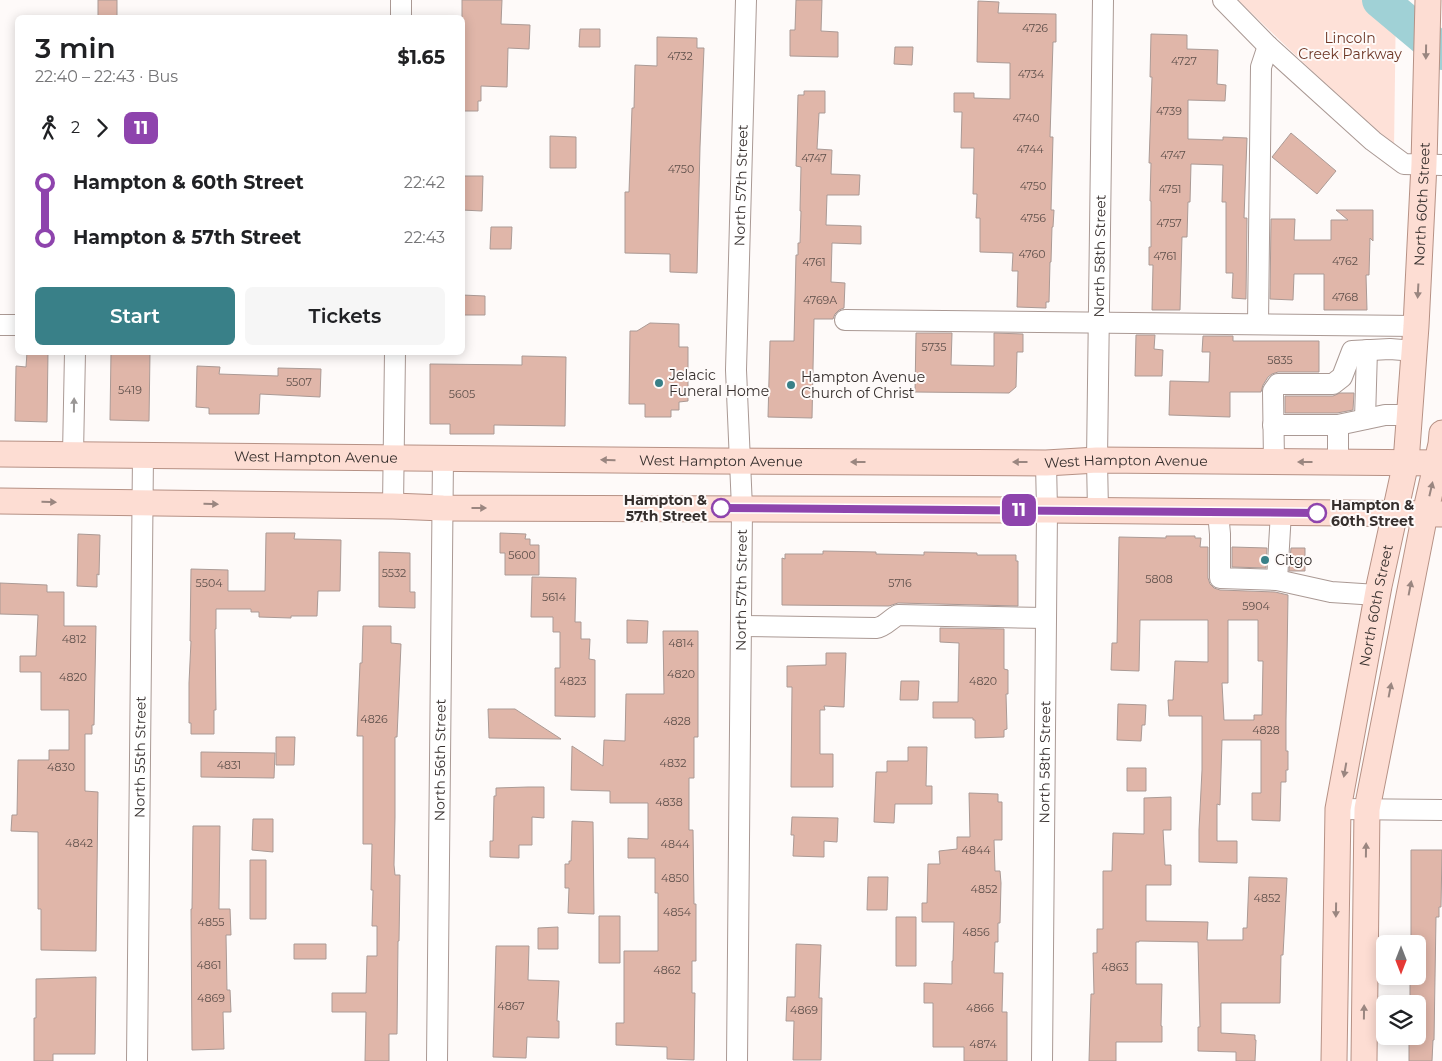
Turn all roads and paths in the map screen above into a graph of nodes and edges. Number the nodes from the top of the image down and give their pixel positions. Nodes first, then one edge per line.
1 (401, 0) edge
2 (746, 0) edge
3 (1103, 0) edge
4 (1223, 0) edge
5 (1427, 2) edge
6 (401, 15) edge
7 (1268, 46) junction
8 (1433, 164) edge
9 (844, 320) dead end
10 (1099, 323) junction
11 (1258, 324) junction
12 (0, 325) edge
13 (15, 325) edge
14 (1416, 326) junction
15 (1367, 350) junction
16 (1415, 351) junction
17 (75, 355) edge
18 (395, 355) edge
19 (1410, 415) junction
20 (1365, 419) junction
21 (1273, 425) junction
22 (1338, 425) junction
23 (1442, 433) edge
24 (0, 454) edge
25 (73, 454) junction
26 (143, 454) junction
27 (393, 457) junction
28 (443, 458) junction
29 (1097, 460) junction
30 (740, 461) junction
31 (1046, 462) junction
32 (1274, 462) junction
33 (1338, 462) junction
34 (1406, 462) junction
35 (1440, 463) edge
36 (0, 501) edge
37 (143, 504) junction
38 (393, 506) junction
39 (442, 508) junction
40 (742, 508) junction
41 (1047, 510) junction
42 (1098, 512) junction
43 (1218, 512) junction
44 (1281, 512) junction
45 (1394, 513) junction
46 (1434, 514) edge
47 (1277, 580) junction
48 (1377, 595) junction
49 (1046, 618) junction
50 (741, 626) junction
51 (1338, 809) junction
52 (1367, 809) junction
53 (1442, 810) edge
54 (137, 1061) edge
55 (437, 1061) edge
56 (737, 1061) edge
57 (1042, 1061) edge
58 (1334, 1061) edge
59 (1364, 1061) edge

1 - 6 street
2 - 30 street, North 57th Street
3 - 10 street, North 58th Street
4 - 7 street
5 -> 8 main road, North 60th Street
7 - 8 street
7 - 11 street
8 -> 14 main road, North 60th Street
9 - 10 street
10 - 11 street
10 - 29 street, North 58th Street
11 - 14 street
12 - 13 street
14 - 16 main road, North 60th Street
15 - 16 street
15 - 20 street
15 - 21 street
16 - 19 main road, North 60th Street
25 -> 17 street
18 - 27 street
19 - 20 street
19 - 34 main road, North 60th Street
20 - 22 street
21 - 22 street
21 - 32 street
22 - 33 street
23 - 35 main road
24 - 25 main road, West Hampton Avenue
25 - 26 main road, West Hampton Avenue
26 - 27 main road, West Hampton Avenue
26 - 37 street, North 55th Street
27 - 28 main road, West Hampton Avenue
27 - 38 street
30 -> 28 main road, West Hampton Avenue
28 - 39 street, North 56th Street
29 - 31 main road, West Hampton Avenue
29 - 32 main road, West Hampton Avenue
29 - 42 street, North 58th Street
31 -> 30 main road, West Hampton Avenue
30 - 40 street, North 57th Street
31 - 41 street, North 58th Street
33 -> 32 main road, West Hampton Avenue
33 - 34 main road, West Hampton Avenue
34 - 35 main road, West Hampton Avenue
34 - 45 main road, North 60th Street
46 -> 35 main road
36 -> 37 main road
37 -> 38 main road
37 - 54 street, North 55th Street
38 - 39 main road
39 -> 40 main road
39 - 55 street, North 56th Street
40 - 41 main road
40 - 50 street, North 57th Street
41 - 42 main road
41 - 49 street, North 58th Street
42 - 43 main road
43 - 44 main road
43 - 47 street
44 - 45 main road
44 - 47 street
45 - 46 main road
45 - 48 main road, North 60th Street
52 -> 46 main road
47 - 48 street
48 -> 51 main road, North 60th Street
49 - 50 street
49 - 57 street, North 58th Street
50 - 56 street, North 57th Street
51 - 52 street
51 -> 58 main road, North 60th Street
52 - 53 street
59 -> 52 main road

